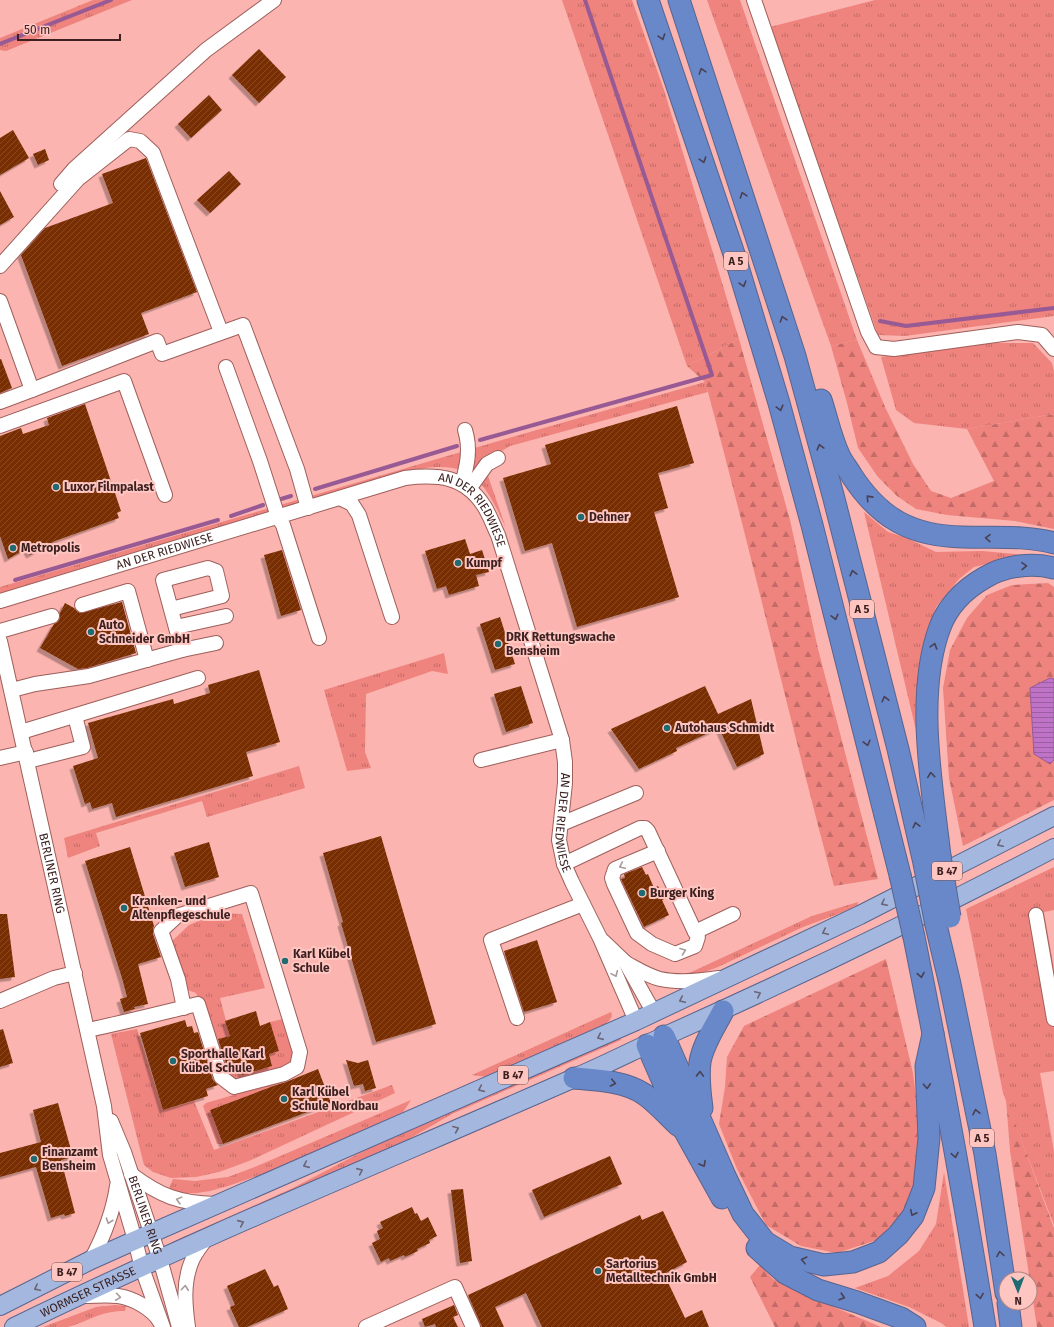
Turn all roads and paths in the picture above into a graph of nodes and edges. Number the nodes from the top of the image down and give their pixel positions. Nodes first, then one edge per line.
1 (274, 0) edge
2 (648, 0) edge
3 (679, 0) edge
4 (754, 0) edge
5 (0, 252) edge
6 (0, 266) edge
7 (0, 301) edge
8 (221, 332) junction
9 (1054, 349) edge
10 (795, 356) junction
11 (226, 367) dead end
12 (32, 390) junction
13 (0, 402) edge
14 (0, 426) edge
15 (466, 430) dead end
16 (498, 458) dead end
17 (466, 487) junction
18 (165, 495) dead end
19 (340, 498) junction
20 (308, 508) junction
21 (278, 517) junction
22 (1054, 543) edge
23 (1054, 568) edge
24 (0, 601) edge
25 (82, 605) dead end
26 (171, 609) dead end
27 (52, 616) dead end
28 (226, 616) dead end
29 (392, 617) dead end
30 (176, 627) junction
31 (0, 632) edge
32 (319, 638) dead end
33 (0, 641) edge
34 (216, 643) dead end
35 (182, 650) junction
36 (147, 660) junction
37 (198, 678) dead end
38 (12, 690) junction
39 (75, 716) junction
40 (21, 732) junction
41 (562, 740) junction
42 (27, 757) junction
43 (0, 758) edge
44 (481, 760) dead end
45 (636, 793) dead end
46 (1054, 816) edge
47 (560, 824) junction
48 (1054, 848) edge
49 (658, 851) junction
50 (932, 859) junction
51 (564, 864) junction
52 (583, 904) junction
53 (733, 914) dead end
54 (1036, 915) dead end
55 (695, 932) junction
56 (600, 938) junction
57 (626, 963) junction
58 (75, 973) junction
59 (730, 977) junction
60 (0, 1001) edge
61 (184, 1008) junction
62 (723, 1011) junction
63 (654, 1013) junction
64 (517, 1018) dead end
65 (1054, 1019) edge
66 (636, 1021) junction
67 (88, 1030) junction
68 (933, 1034) junction
69 (655, 1040) junction
70 (574, 1078) junction
71 (104, 1106) junction
72 (704, 1126) junction
73 (684, 1130) junction
74 (131, 1174) junction
75 (117, 1183) junction
76 (217, 1204) junction
77 (143, 1237) junction
78 (206, 1239) junction
79 (160, 1259) junction
80 (91, 1260) junction
81 (142, 1268) junction
82 (1003, 1271) edge
83 (79, 1296) junction
84 (0, 1306) edge
85 (1009, 1311) edge
86 (14, 1327) edge
87 (163, 1327) edge
88 (179, 1327) edge
89 (188, 1327) edge
90 (366, 1327) edge
91 (473, 1327) edge
92 (915, 1327) edge
93 (985, 1327) edge
94 (1011, 1327) edge

1 - 5 street
2 -> 68 highway, A 5, bridge
10 -> 3 highway, A 5
4 - 9 street
6 - 8 street
7 - 12 street
8 - 12 street
8 - 20 street
22 -> 10 highway
50 -> 10 highway, A 5
11 - 21 street
12 - 13 street
14 - 18 street
15 - 17 street
16 - 17 street
17 - 19 street, AN DER RIEDWIESE
17 - 41 street, AN DER RIEDWIESE
19 - 20 street, AN DER RIEDWIESE
19 - 29 street
20 - 21 street, AN DER RIEDWIESE
21 - 24 street, AN DER RIEDWIESE
21 - 32 street
50 -> 23 highway
25 - 36 street
26 - 30 street
27 - 31 street
28 - 30 street
30 - 35 street
33 - 38 street, BERLINER RING
34 - 35 street
35 - 36 street
36 - 38 street
37 - 39 street
38 - 40 street, BERLINER RING
39 - 40 street
39 - 42 street
40 - 42 street, BERLINER RING
41 - 44 street
41 - 47 street, AN DER RIEDWIESE
42 - 43 street
42 - 58 street, BERLINER RING
45 - 47 street
46 -> 59 main road, B 47
47 - 51 street, AN DER RIEDWIESE
62 -> 48 main road, B 47
49 - 51 street
49 - 55 street
49 -> 55 street
82 -> 50 highway, A 5, bridge
51 - 52 street, AN DER RIEDWIESE
52 - 56 street, AN DER RIEDWIESE
52 - 64 street
53 - 55 street
54 - 65 street
56 - 57 street, AN DER RIEDWIESE
56 -> 66 street, AN DER RIEDWIESE
57 - 59 street, AN DER RIEDWIESE
57 - 63 street, AN DER RIEDWIESE
58 - 60 street
58 - 67 street, BERLINER RING
59 -> 63 main road, B 47
61 - 61 street
61 - 67 street
62 - 69 main road, B 47
72 -> 62 highway
63 - 66 main road, B 47
63 - 69 main road
66 - 69 main road
66 -> 76 main road, B 47
67 - 71 street, BERLINER RING
68 -> 72 highway
68 -> 93 highway, A 5
69 - 70 main road, B 47
69 - 72 highway
69 - 73 highway
70 -> 73 highway
78 -> 70 main road, B 47
71 - 74 street, BERLINER RING
71 - 75 street, BERLINER RING
73 -> 92 highway
76 -> 74 street
74 - 77 street, BERLINER RING
75 - 77 street, BERLINER RING
75 -> 80 street
76 - 77 main road, B 47
77 - 79 street, BERLINER RING
77 - 80 main road, B 47
77 - 81 street, BERLINER RING
78 - 79 main road, B 47
89 -> 78 street
79 - 81 main road, B 47
79 - 88 street, BERLINER RING
80 -> 84 main road, B 47
81 - 83 main road, WORMSER STRASSE / B 47
81 - 87 street, BERLINER RING
83 - 86 main road, WORMSER STRASSE / B 47
83 -> 87 street
85 - 94 highway
90 - 91 street

